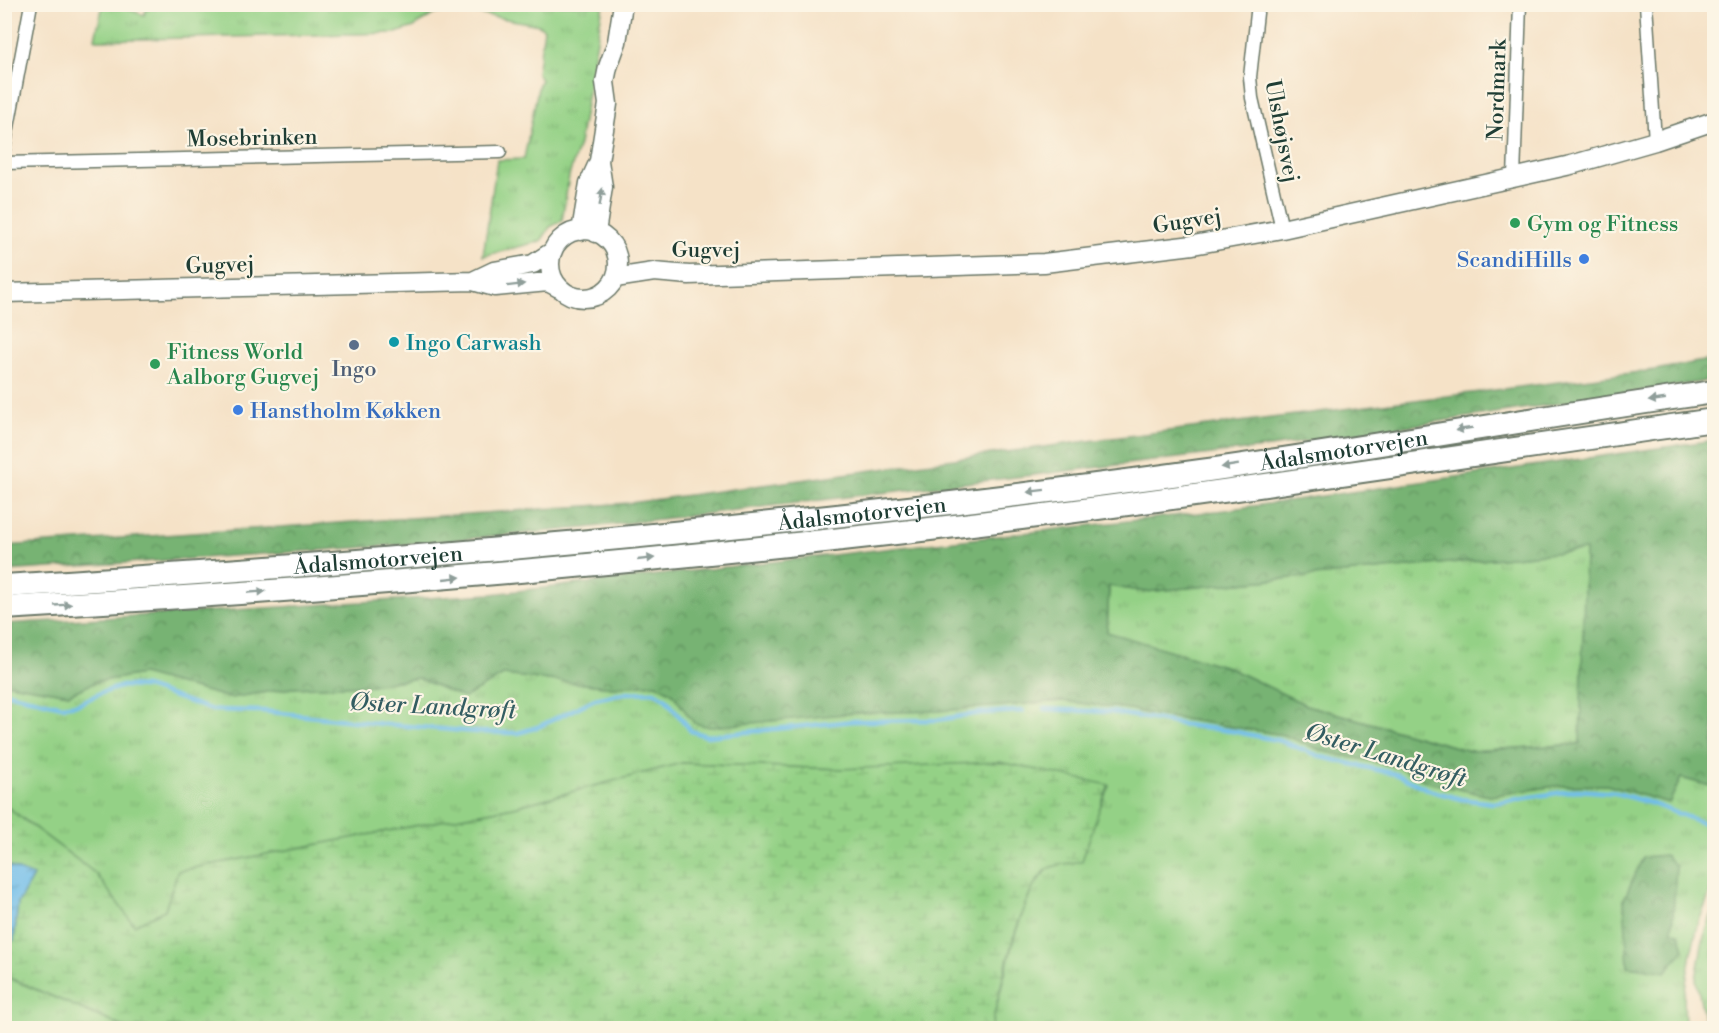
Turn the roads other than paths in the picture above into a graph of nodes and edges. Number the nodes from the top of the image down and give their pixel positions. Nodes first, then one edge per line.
1 (31, 4) edge
2 (623, 4) edge
3 (1258, 4) edge
4 (1520, 4) edge
5 (1646, 4) edge
6 (1714, 121) edge
7 (1655, 141) junction
8 (4, 149) edge
9 (500, 152) dead end
10 (4, 163) edge
11 (1514, 178) junction
12 (1282, 229) junction
13 (589, 232) junction
14 (553, 251) junction
15 (617, 257) junction
16 (654, 272) junction
17 (615, 278) junction
18 (473, 281) junction
19 (559, 288) junction
20 (4, 293) edge
21 (1714, 392) edge
22 (1714, 420) edge
23 (4, 586) edge
24 (4, 608) edge

1 - 8 street
2 - 13 street
3 - 12 street, Ulshøjsvej
4 - 11 street, Nordmark
5 - 7 street
6 - 7 street, Gugvej
7 - 11 street, Gugvej
9 - 10 street, Mosebrinken
11 - 12 street, Gugvej
12 - 16 street, Gugvej
13 - 14 street
13 - 15 street
14 - 18 street, Gugvej
14 - 19 street
15 - 16 street, Gugvej
15 - 17 street
16 - 17 street, Gugvej
17 - 19 street
18 -> 19 street, Gugvej
18 - 20 street, Gugvej
21 -> 23 highway, Ådalsmotorvejen
24 -> 22 highway, Ådalsmotorvejen

